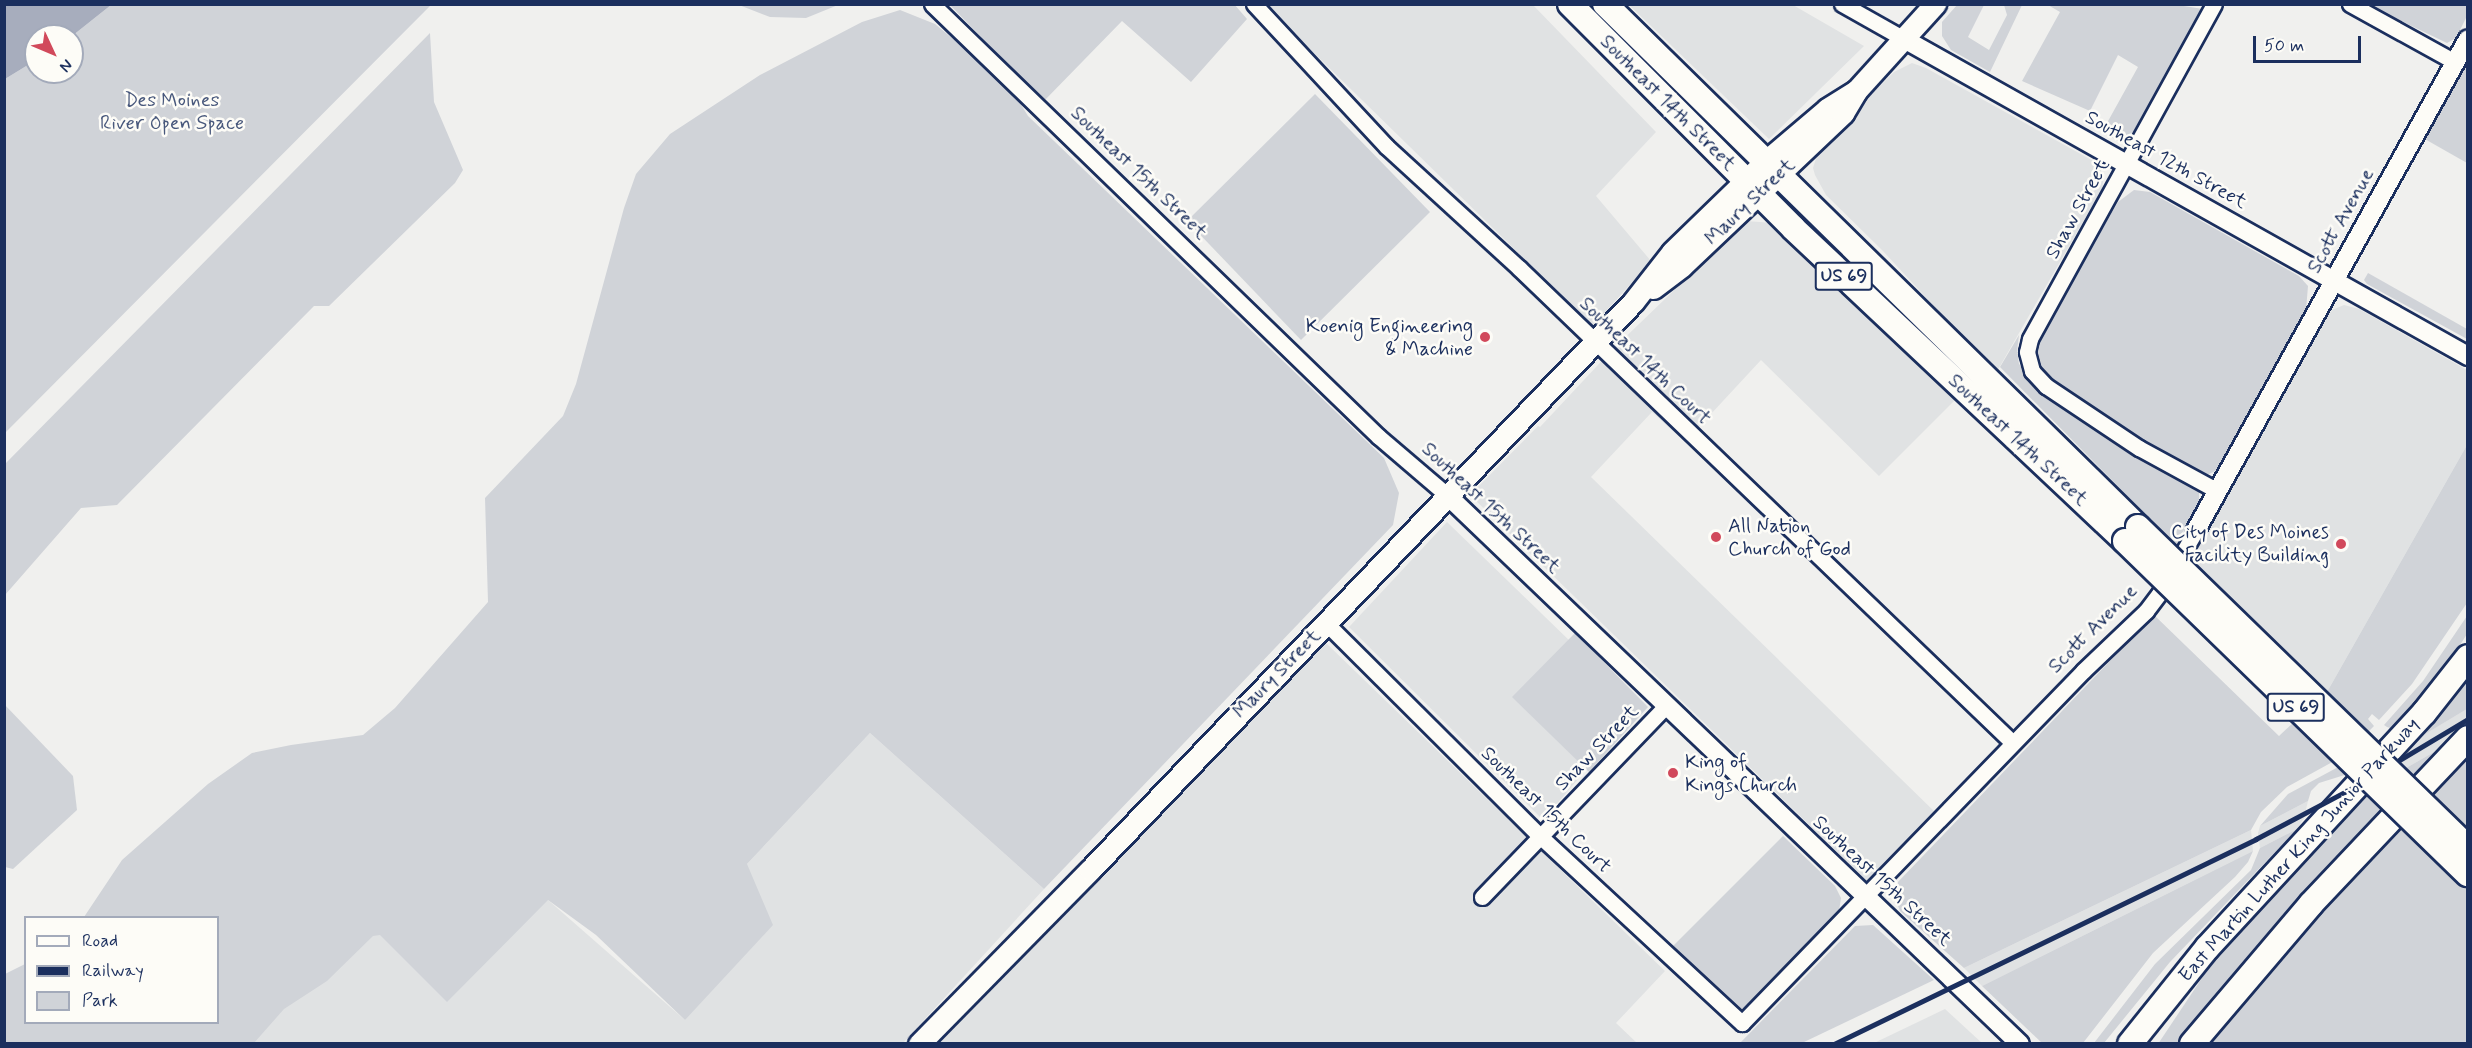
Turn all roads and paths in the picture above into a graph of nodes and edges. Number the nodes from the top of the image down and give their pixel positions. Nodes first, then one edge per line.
1 (932, 4) edge
2 (1254, 4) edge
3 (1570, 4) edge
4 (1605, 4) edge
5 (1842, 4) edge
6 (1935, 4) edge
7 (2214, 4) edge
8 (2350, 4) edge
9 (1904, 39) junction
10 (2468, 39) edge
11 (2455, 62) junction
12 (2127, 164) junction
13 (1773, 167) junction
14 (1752, 187) junction
15 (2334, 281) junction
16 (1595, 342) junction
17 (2468, 356) edge
18 (2218, 491) junction
19 (1448, 496) junction
20 (2196, 530) joint
21 (2132, 534) junction
22 (1326, 624) junction
23 (2468, 657) edge
24 (1666, 705) junction
25 (2468, 738) edge
26 (2013, 743) junction
27 (1541, 837) junction
28 (2468, 848) edge
29 (2468, 874) edge
30 (1863, 896) junction
31 (1482, 897) dead end
32 (1742, 1023) joint
33 (919, 1044) edge
34 (2019, 1044) edge
35 (2130, 1044) edge
36 (2192, 1044) edge

1 - 19 street, Southeast 15th Street
2 - 16 street, Southeast 14th Court
3 - 14 main road, Southeast 14th Street / US 69
4 - 13 main road, Southeast 14th Street / US 69
5 - 9 street, Southeast 12th Street
6 - 9 main road, Maury Street
7 - 12 street, Shaw Street
8 - 11 street
9 - 12 street, Southeast 12th Street
9 - 13 main road, Maury Street
10 - 11 street, Scott Avenue
11 - 15 street, Scott Avenue
12 - 15 street, Southeast 12th Street
12 - 18 street, Shaw Street
13 - 14 main road, Maury Street
13 - 21 main road, Southeast 14th Street / US 69
14 - 16 main road, Maury Street
14 - 21 main road, Southeast 14th Street / US 69
15 - 17 street, Southeast 12th Street
15 - 18 street, Scott Avenue
16 - 19 main road, Maury Street
16 - 26 street, Southeast 14th Court
18 - 20 street, Scott Avenue
19 - 22 main road, Maury Street
19 - 24 street, Southeast 15th Street
20 - 26 street, Scott Avenue
21 - 28 main road, Southeast 14th Street / US 69, bridge
21 - 29 main road, Southeast 14th Street / US 69, bridge
22 - 27 street, Southeast 15th Court
22 - 33 main road, Maury Street
23 - 35 main road, East Martin Luther King Junior Parkway
24 - 27 street, Shaw Street
24 - 30 street, Southeast 15th Street
25 - 36 main road
26 - 30 street, Scott Avenue
27 - 31 street, Shaw Street
27 - 32 street, Southeast 15th Court
30 - 32 street, Scott Avenue
30 - 34 street, Southeast 15th Street

